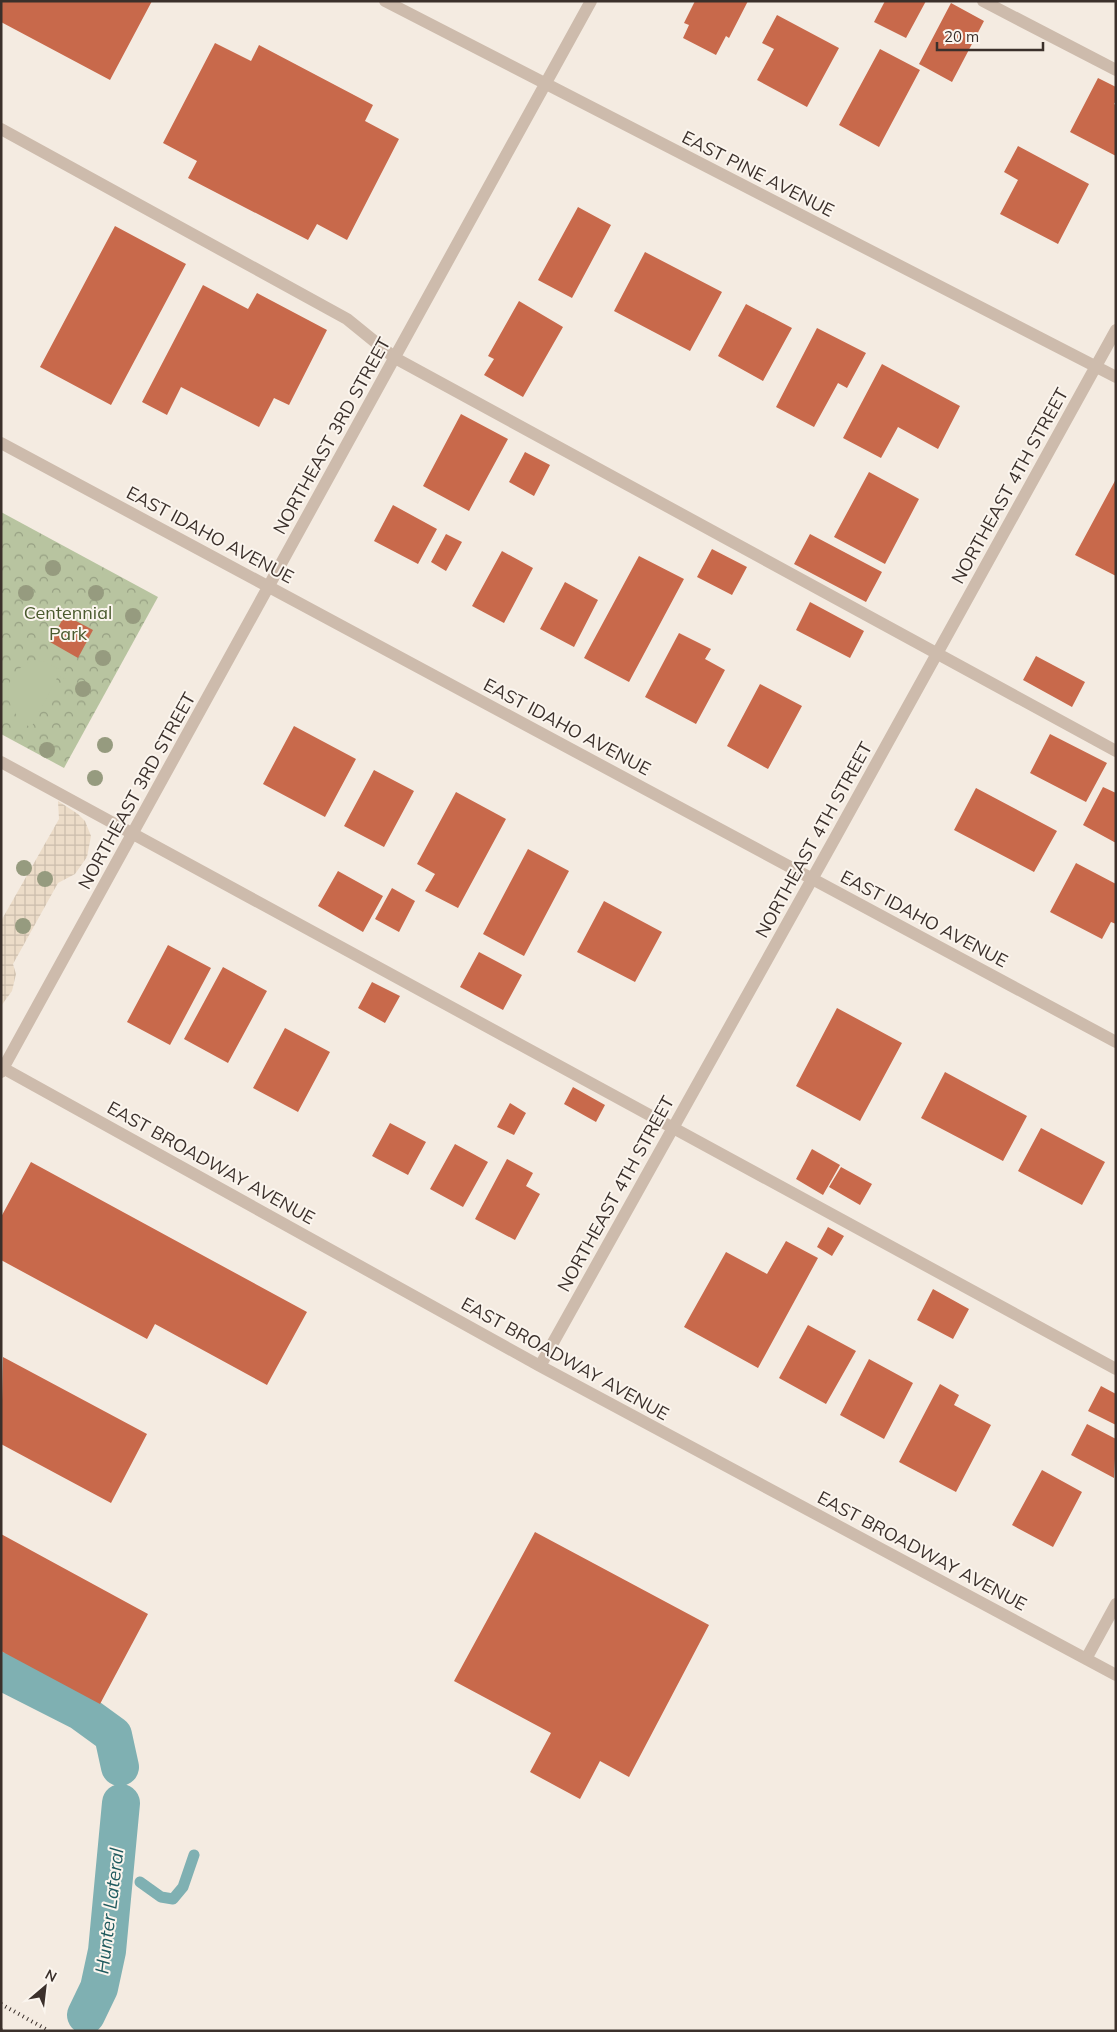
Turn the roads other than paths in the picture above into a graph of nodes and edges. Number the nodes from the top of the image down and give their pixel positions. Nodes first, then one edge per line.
1 (385, 1) edge
2 (591, 1) edge
3 (983, 1) edge
4 (1116, 70) edge
5 (546, 84) junction
6 (1, 128) edge
7 (1116, 330) edge
8 (396, 358) junction
9 (1096, 367) junction
10 (1116, 377) edge
11 (1, 443) edge
12 (269, 587) junction
13 (937, 653) junction
14 (1116, 751) edge
15 (1, 762) edge
16 (133, 834) junction
17 (812, 879) junction
18 (1116, 1042) edge
19 (2, 1069) edge
20 (673, 1128) junction
21 (540, 1366) junction
22 (1116, 1369) edge
23 (1116, 1604) edge
24 (1086, 1659) junction
25 (1116, 1675) edge

1 - 5 street, EAST PINE AVENUE
2 - 5 street, NORTHEAST 3RD STREET
3 - 4 street
5 - 8 street, NORTHEAST 3RD STREET
5 - 9 street, EAST PINE AVENUE
6 - 8 street
7 - 9 street, NORTHEAST 4TH STREET
8 - 12 street, NORTHEAST 3RD STREET
8 - 13 street
9 - 10 street, EAST PINE AVENUE
9 - 13 street, NORTHEAST 4TH STREET
11 - 12 street, EAST IDAHO AVENUE
12 - 16 street, NORTHEAST 3RD STREET
12 - 17 street, EAST IDAHO AVENUE
13 - 14 street
13 - 17 street, NORTHEAST 4TH STREET
15 - 16 street
16 - 19 street, NORTHEAST 3RD STREET
16 - 20 street
17 - 18 street, EAST IDAHO AVENUE
17 - 20 street, NORTHEAST 4TH STREET
19 - 21 street, EAST BROADWAY AVENUE
20 - 21 street, NORTHEAST 4TH STREET
20 - 22 street
21 - 24 street, EAST BROADWAY AVENUE
23 - 24 street
24 - 25 street, EAST BROADWAY AVENUE

